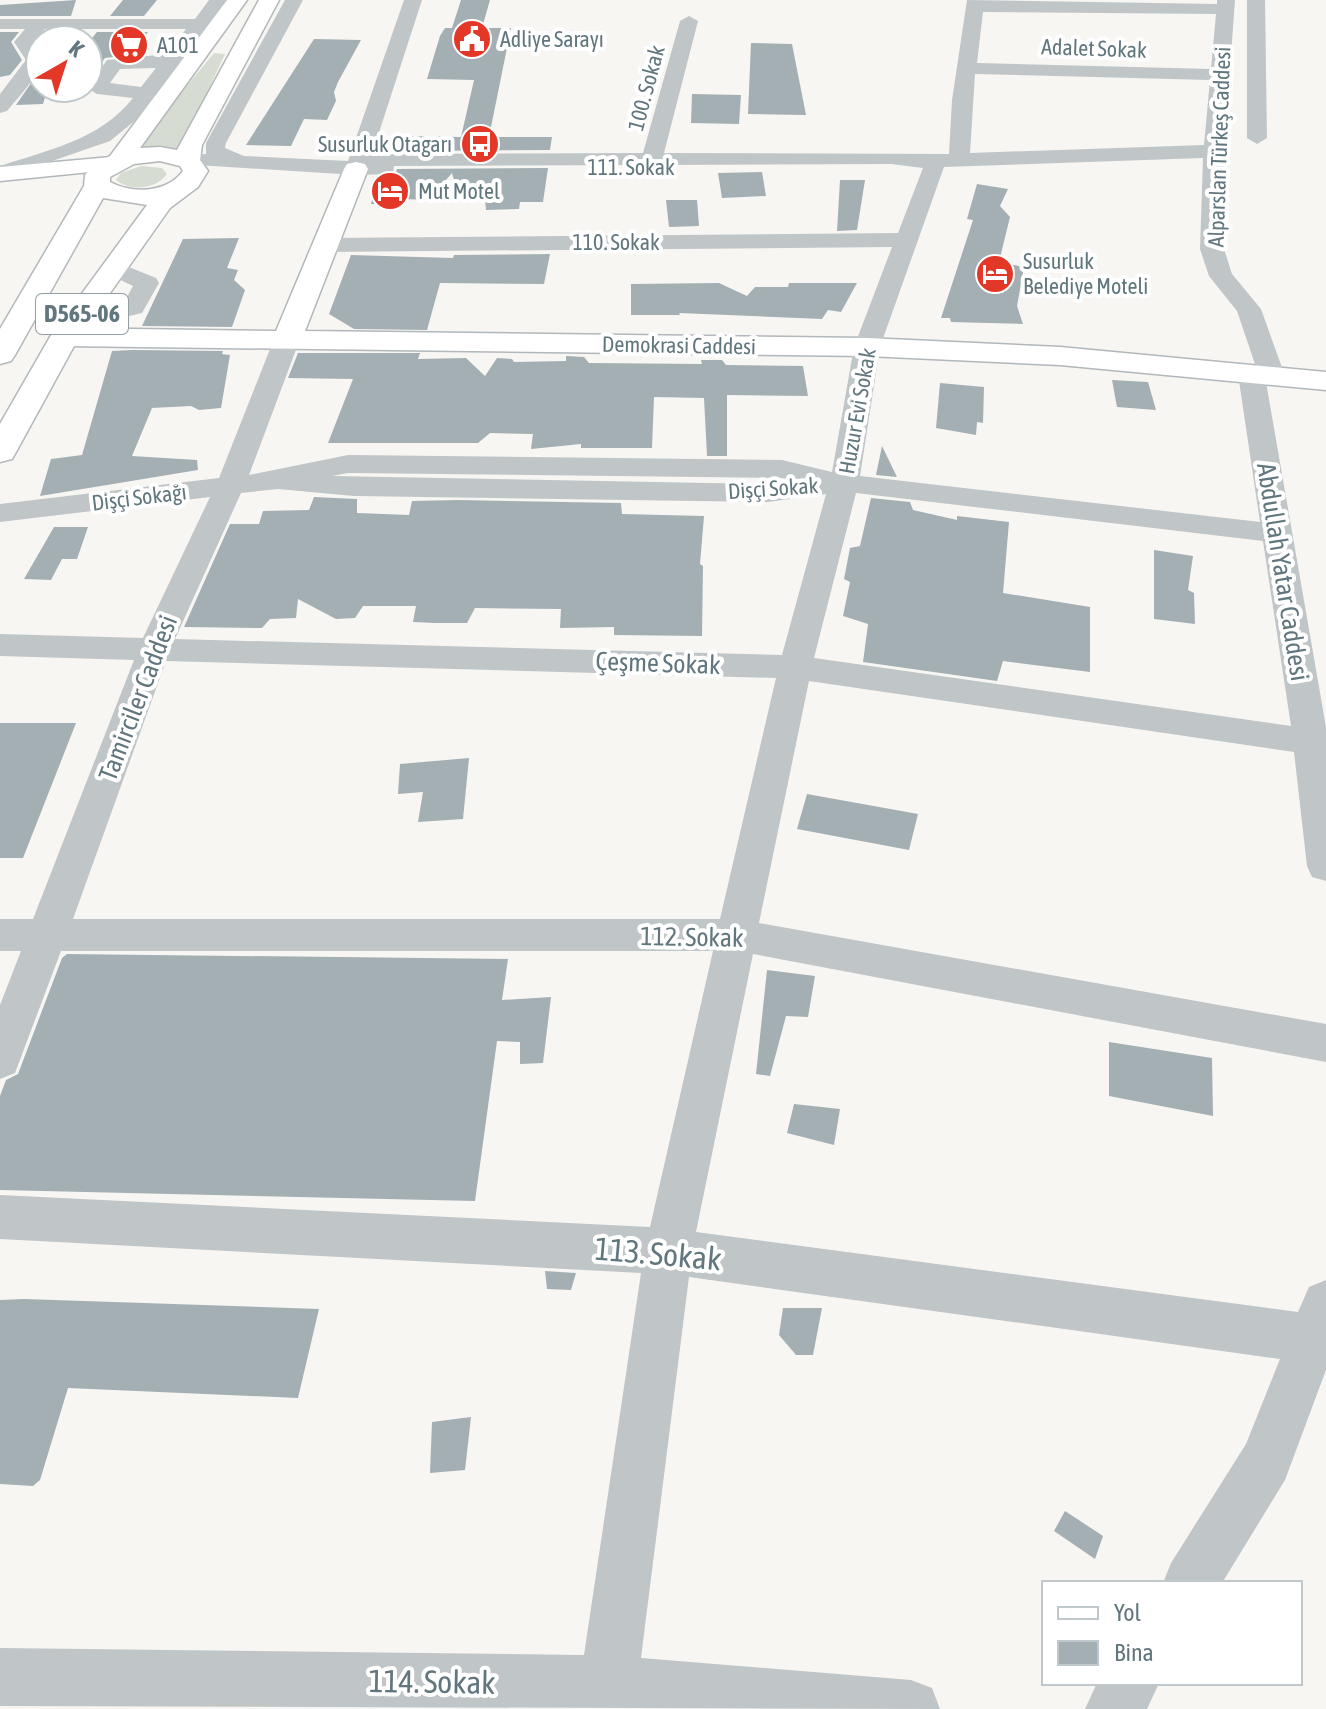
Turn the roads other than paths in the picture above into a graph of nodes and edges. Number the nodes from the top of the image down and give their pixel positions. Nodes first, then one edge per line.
1 (116, 0) edge
2 (218, 0) edge
3 (237, 0) edge
4 (318, 0) edge
5 (413, 0) edge
6 (1256, 0) edge
7 (284, 3) edge
8 (976, 3) edge
9 (1226, 5) edge
10 (689, 21) dead end
11 (0, 24) edge
12 (24, 24) edge
13 (96, 24) edge
14 (104, 24) edge
15 (201, 24) junction
16 (0, 46) edge
17 (24, 48) edge
18 (104, 51) edge
19 (185, 53) junction
20 (966, 68) junction
21 (1220, 75) junction
22 (24, 76) edge
23 (151, 101) junction
24 (0, 107) edge
25 (77, 127) dead end
26 (1257, 138) dead end
27 (1214, 151) junction
28 (59, 153) junction
29 (948, 161) junction
30 (240, 162) junction
31 (650, 163) junction
32 (354, 167) junction
33 (109, 170) junction
34 (1, 174) edge
35 (185, 177) junction
36 (907, 240) junction
37 (325, 245) junction
38 (71, 329) junction
39 (5, 337) edge
40 (287, 339) junction
41 (867, 347) junction
42 (1271, 376) junction
43 (1326, 381) edge
44 (0, 452) edge
45 (278, 480) joint
46 (844, 483) junction
47 (230, 486) junction
48 (0, 513) edge
49 (1277, 533) junction
50 (0, 645) edge
51 (155, 647) junction
52 (795, 667) junction
53 (1311, 742) junction
54 (1326, 866) edge
55 (0, 935) edge
56 (48, 935) junction
57 (738, 935) junction
58 (1326, 1043) edge
59 (0, 1060) edge
60 (0, 1217) edge
61 (668, 1251) junction
62 (1319, 1322) edge
63 (1192, 1581) edge
64 (0, 1677) edge
65 (1129, 1685) edge
66 (619, 1697) edge
67 (911, 1709) edge
68 (1114, 1709) edge

1 - 13 street
2 - 15 street
3 - 19 main road, D565-06
4 - 7 street
5 - 32 street
6 - 26 street
7 - 30 street
7 - 35 main road, D565-06
8 - 9 street
8 - 20 street, Huzur Evi Sokak
9 - 21 street, Alparslan Türkeş Caddesi
10 - 31 street, 100. Sokak
11 - 12 street
14 - 15 street
15 - 19 street
16 - 17 street
18 - 19 street
19 - 23 main road, D565-06
19 - 23 street
20 - 21 street, Adalet Sokak
20 - 29 street, Huzur Evi Sokak
21 - 27 street, Alparslan Türkeş Caddesi
22 - 24 street
23 - 28 street
23 - 33 main road, D565-06
25 - 28 street
27 - 29 street, 111. Sokak
27 - 42 street, Alparslan Türkeş Caddesi
28 - 34 street
29 - 31 street, 111. Sokak
29 - 36 street, Huzur Evi Sokak
30 - 32 street
30 - 35 street
31 - 32 street, 111. Sokak
32 - 35 street
32 - 37 main road
33 - 34 main road
33 - 35 main road
33 - 35 main road
33 - 39 main road, D565-06
35 - 38 main road, D565-06
36 - 37 street, 110. Sokak
36 - 41 street, Huzur Evi Sokak
37 - 40 main road
38 - 40 main road, Demokrasi Caddesi
38 - 44 main road, D565-06
40 - 41 main road, Demokrasi Caddesi
40 - 47 street, Tamirciler Caddesi
41 - 42 main road, Demokrasi Caddesi
41 - 46 street, Huzur Evi Sokak
42 - 43 main road, Demokrasi Caddesi
42 - 49 street, Abdullah Yatar Caddesi
45 - 46 street, Dişçi Sokak
45 - 47 street, Dişçi Sokağı
46 - 49 street, Dişçi Sokak
46 - 52 street, Huzur Evi Sokak
47 - 48 street, Dişçi Sokağı
47 - 51 street, Tamirciler Caddesi
49 - 53 street, Abdullah Yatar Caddesi
50 - 51 street, Çeşme Sokak
51 - 52 street, Çeşme Sokak
51 - 56 street, Tamirciler Caddesi
52 - 53 street, Çeşme Sokak
52 - 57 street, Huzur Evi Sokak
53 - 54 street, Abdullah Yatar Caddesi
55 - 56 street, 112. Sokak
56 - 57 street, 112. Sokak
56 - 59 street, Tamirciler Caddesi
57 - 58 street, 112. Sokak
57 - 61 street, Huzur Evi Sokak
60 - 61 street, 113. Sokak
61 - 62 street, 113. Sokak
61 - 66 street, Huzur Evi Sokak
62 - 63 street
64 - 66 street, 114. Sokak
65 - 68 street
66 - 67 street, 114. Sokak

